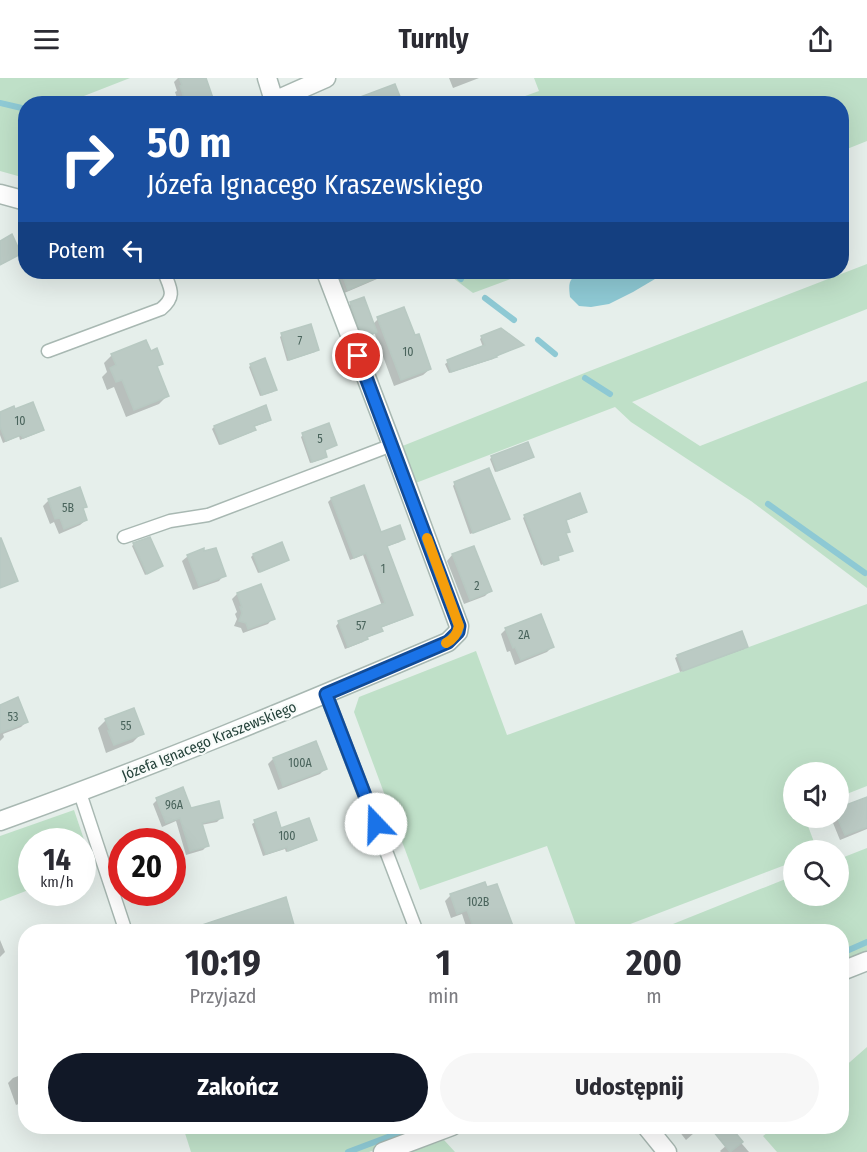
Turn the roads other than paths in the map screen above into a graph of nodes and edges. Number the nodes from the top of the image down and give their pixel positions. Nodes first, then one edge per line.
1 (267, 78) edge
2 (326, 78) edge
3 (272, 96) edge
4 (287, 96) edge
5 (0, 195) edge
6 (18, 199) edge
7 (167, 279) edge
8 (323, 279) edge
9 (48, 351) dead end
10 (392, 445) junction
11 (124, 537) dead end
12 (326, 694) junction
13 (80, 793) junction
14 (0, 821) edge
15 (123, 924) edge
16 (414, 924) edge
17 (867, 961) edge
18 (849, 968) edge
19 (431, 1134) edge
20 (652, 1134) edge
21 (383, 1152) edge
22 (667, 1152) edge

1 - 3 street
2 - 4 street
5 - 6 street
7 - 9 lane
8 - 10 street
10 - 11 lane
10 - 12 street, Józefa Ignacego Kraszewskiego
12 - 13 street, Józefa Ignacego Kraszewskiego
12 - 16 lane
13 - 14 street, Józefa Ignacego Kraszewskiego
13 - 15 lane
17 - 18 street
19 - 21 street
20 - 22 street

